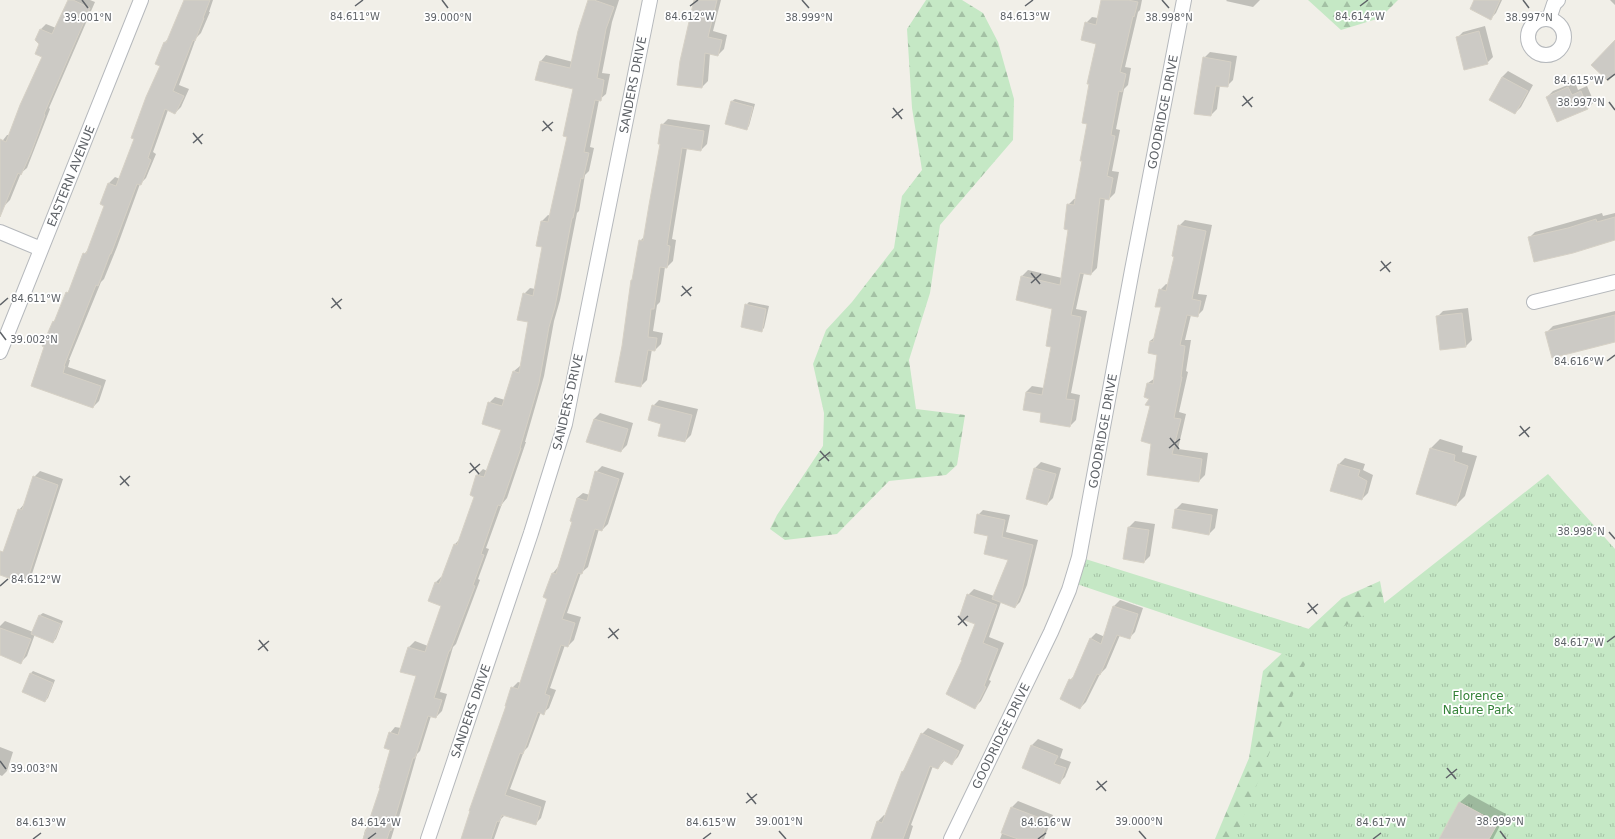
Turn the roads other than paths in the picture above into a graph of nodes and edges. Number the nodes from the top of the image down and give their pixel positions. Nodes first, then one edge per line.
1 (650, 0) edge
2 (1184, 0) edge
3 (1558, 0) edge
4 (138, 1) edge
5 (1549, 19) dead end
6 (0, 232) edge
7 (41, 249) junction
8 (1615, 282) edge
9 (1534, 302) dead end
10 (0, 352) edge
11 (428, 839) edge
12 (951, 839) edge

1 - 11 street, SANDERS DRIVE
2 - 12 street, GOODRIDGE DRIVE
3 - 5 street
4 - 7 street, EASTERN AVENUE
6 - 7 street
7 - 10 street, EASTERN AVENUE
8 - 9 street

